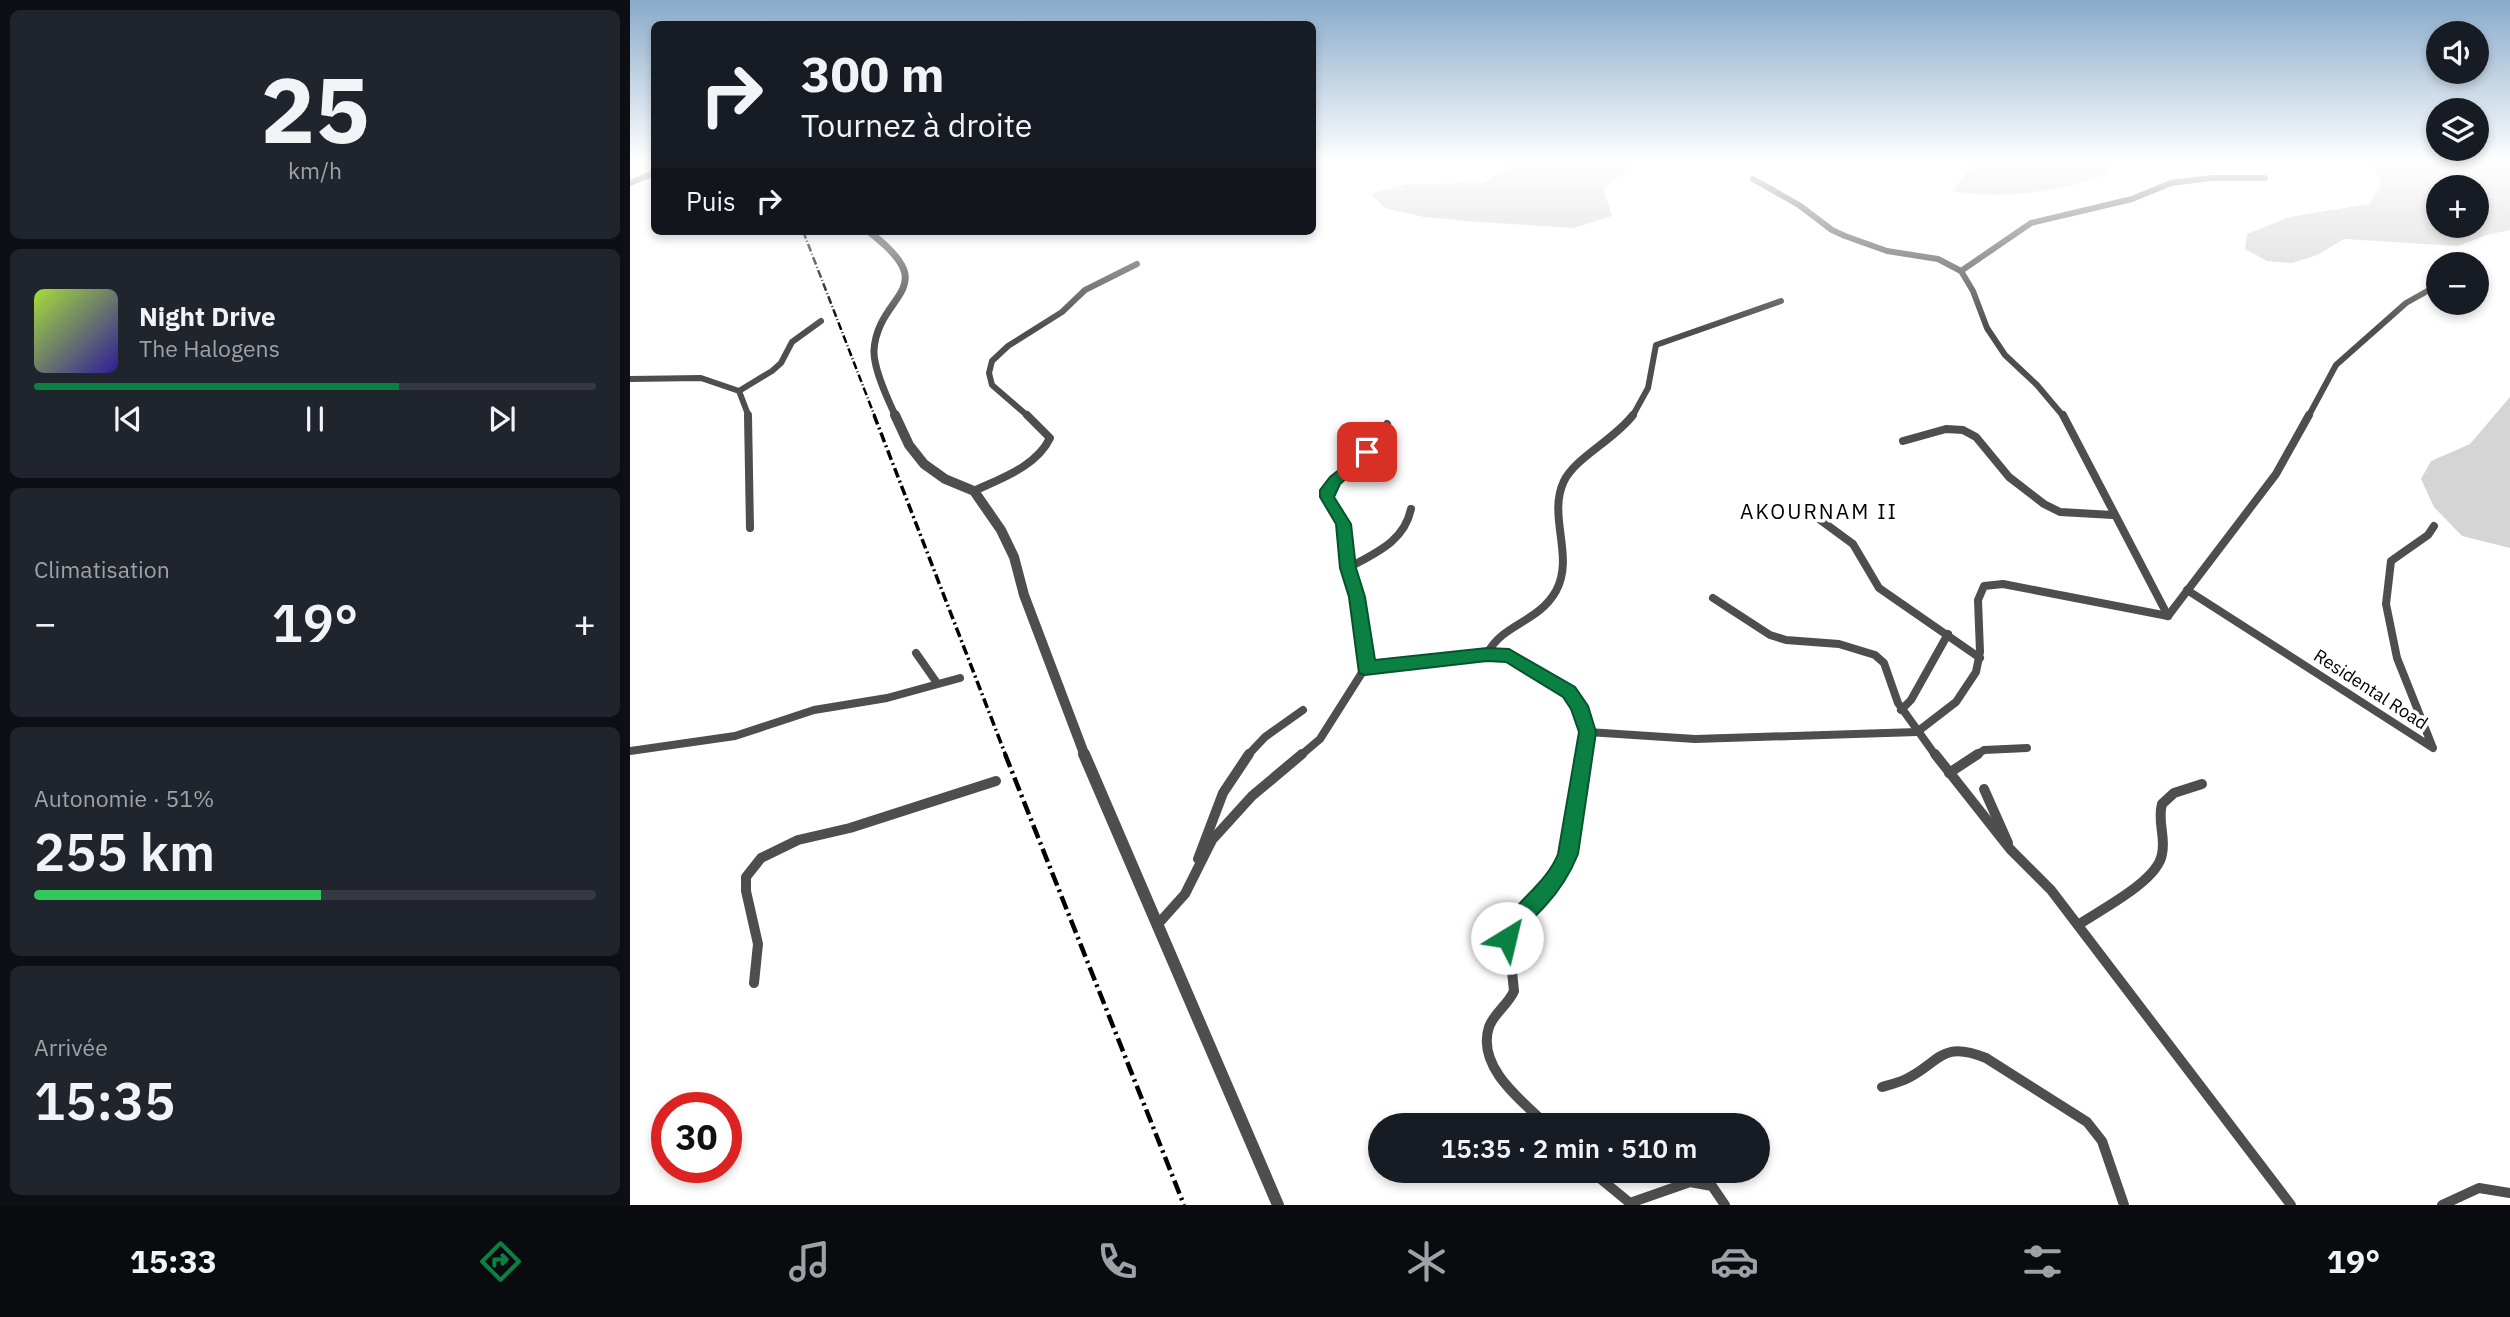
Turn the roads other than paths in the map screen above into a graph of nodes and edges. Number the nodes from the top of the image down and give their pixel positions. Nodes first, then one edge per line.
1 (1814, 216) edge
2 (2059, 216) edge
3 (873, 235) edge
4 (1137, 264) dead end
5 (1961, 271) junction
6 (2426, 292) edge
7 (1782, 301) dead end
8 (821, 321) dead end
9 (630, 379) edge
10 (739, 391) junction
11 (1387, 424) dead end
12 (1903, 442) dead end
13 (974, 491) junction
14 (1804, 508) dead end
15 (1411, 509) dead end
16 (2113, 515) junction
17 (2434, 526) dead end
18 (750, 528) dead end
19 (1348, 568) junction
20 (2187, 590) junction
21 (1713, 598) dead end
22 (2168, 616) junction
23 (1948, 634) junction
24 (916, 653) dead end
25 (1487, 654) junction
26 (1980, 658) junction
27 (1365, 668) junction
28 (960, 678) dead end
29 (937, 683) junction
30 (1303, 710) dead end
31 (1901, 710) junction
32 (1587, 732) junction
33 (1917, 732) junction
34 (2027, 748) dead end
35 (630, 751) edge
36 (1949, 773) junction
37 (996, 781) dead end
38 (2202, 784) dead end
39 (1984, 789) dead end
40 (2010, 849) junction
41 (1195, 872) junction
42 (1158, 924) junction
43 (2078, 925) junction
44 (754, 984) dead end
45 (1882, 1087) dead end
46 (1535, 1113) edge
47 (1606, 1183) edge
48 (1687, 1183) edge
49 (1710, 1183) edge
50 (2510, 1192) edge
51 (2465, 1200) edge
52 (1278, 1205) edge
53 (1725, 1205) edge
54 (2124, 1205) edge
55 (2291, 1205) edge
56 (2442, 1205) edge

1 - 5 street
2 - 5 street
3 - 13 street
4 - 13 street
5 - 16 street
6 - 20 street
7 - 25 street
8 - 10 street
9 - 10 street
10 - 18 street
11 - 19 street
12 - 16 street
13 - 42 street
14 - 23 street
15 - 19 street
16 - 22 street
17 - 20 street, Residental Road
19 - 27 street
20 - 22 street
21 - 31 street
22 - 26 street
23 - 26 street
23 - 31 street
24 - 29 street
25 - 27 street
25 - 32 street
26 - 33 street
27 - 41 street
28 - 29 street
29 - 35 street
30 - 41 street
31 - 33 street
32 - 33 street
32 - 46 street
33 - 36 street
34 - 36 street
36 - 40 street
37 - 44 street
38 - 43 street
39 - 40 street
40 - 43 street
41 - 42 street
42 - 52 street
43 - 55 street
45 - 54 street
47 - 48 street
49 - 53 street
50 - 51 street
51 - 56 street

